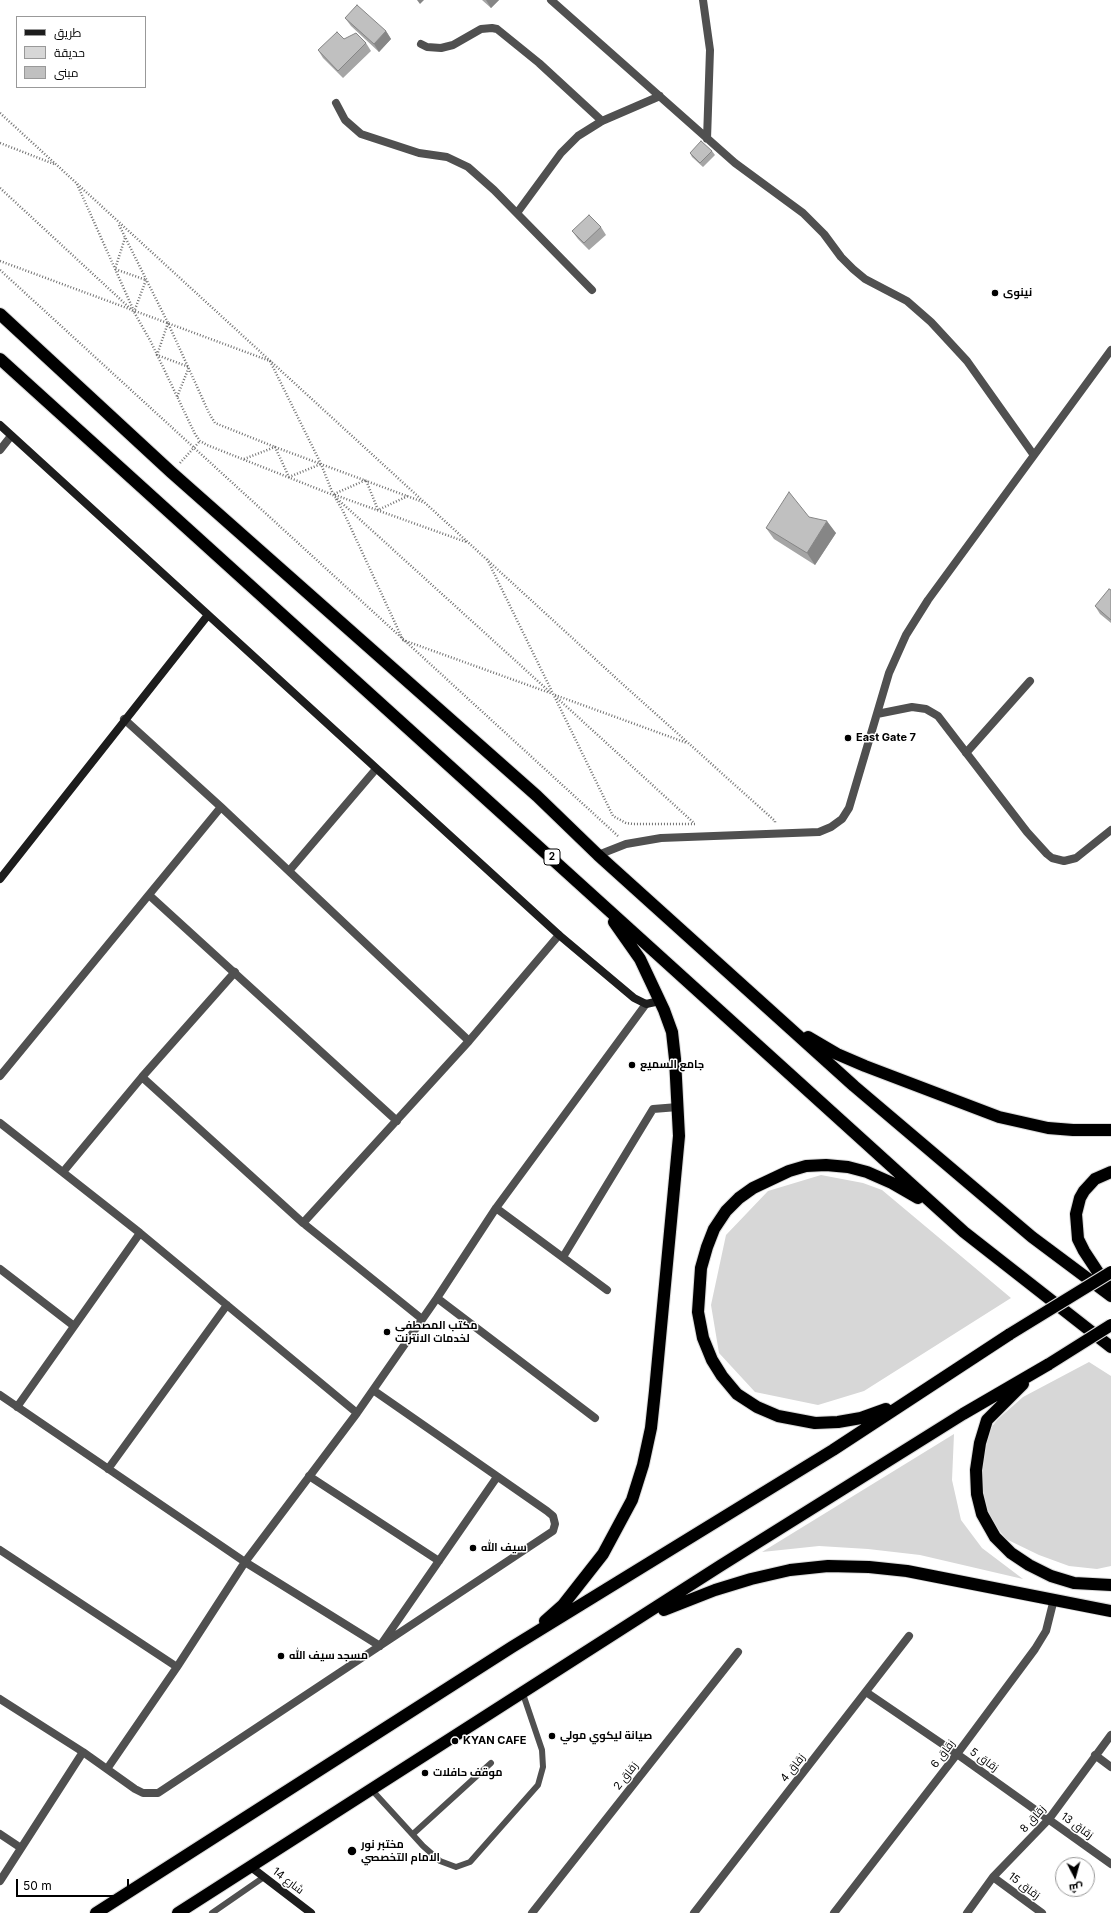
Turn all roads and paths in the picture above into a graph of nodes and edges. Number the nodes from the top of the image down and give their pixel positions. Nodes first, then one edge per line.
1 (551, 0) edge
2 (703, 0) edge
3 (421, 44) dead end
4 (660, 96) junction
5 (336, 103) dead end
6 (0, 113) edge
7 (602, 121) junction
8 (707, 139) junction
9 (0, 143) edge
10 (56, 164) junction
11 (76, 183) junction
12 (0, 188) edge
13 (517, 213) junction
14 (118, 222) junction
15 (125, 237) junction
16 (0, 261) edge
17 (115, 269) junction
18 (0, 270) edge
19 (146, 280) junction
20 (592, 290) dead end
21 (134, 312) junction
22 (0, 314) edge
23 (168, 323) junction
24 (1111, 350) edge
25 (157, 355) junction
26 (0, 359) edge
27 (270, 361) junction
28 (188, 367) junction
29 (177, 398) junction
30 (0, 425) edge
31 (11, 436) junction
32 (200, 441) junction
33 (275, 447) junction
34 (194, 448) junction
35 (0, 450) edge
36 (1033, 454) junction
37 (243, 459) junction
38 (321, 464) junction
39 (172, 472) junction
40 (289, 477) junction
41 (366, 480) junction
42 (333, 494) junction
43 (409, 496) junction
44 (425, 502) junction
45 (378, 510) junction
46 (469, 543) junction
47 (487, 559) junction
48 (208, 615) junction
49 (403, 640) junction
50 (1030, 681) dead end
51 (553, 694) junction
52 (877, 714) junction
53 (124, 720) junction
54 (689, 743) junction
55 (966, 753) junction
56 (376, 769) junction
57 (221, 807) junction
58 (695, 824) junction
59 (702, 824) dead end
60 (774, 824) dead end
61 (1111, 830) edge
62 (626, 844) junction
63 (598, 855) junction
64 (288, 871) junction
65 (0, 879) edge
66 (579, 882) junction
67 (149, 895) junction
68 (559, 935) junction
69 (235, 972) junction
70 (660, 1001) junction
71 (646, 1004) junction
72 (780, 1018) junction
73 (469, 1041) junction
74 (0, 1076) edge
75 (142, 1077) junction
76 (678, 1107) junction
77 (397, 1120) junction
78 (0, 1123) edge
79 (1111, 1130) edge
80 (63, 1172) junction
81 (1111, 1172) edge
82 (496, 1208) junction
83 (303, 1223) junction
84 (964, 1232) junction
85 (140, 1233) junction
86 (563, 1258) junction
87 (0, 1268) edge
88 (1111, 1272) edge
89 (607, 1290) dead end
90 (1111, 1292) edge
91 (1111, 1296) edge
92 (437, 1298) junction
93 (227, 1305) junction
94 (422, 1319) junction
95 (1111, 1325) edge
96 (74, 1326) junction
97 (1111, 1347) edge
98 (1034, 1373) junction
99 (373, 1390) junction
100 (0, 1395) edge
101 (906, 1402) junction
102 (16, 1407) junction
103 (357, 1413) junction
104 (595, 1418) dead end
105 (108, 1468) junction
106 (309, 1476) junction
107 (498, 1477) junction
108 (0, 1550) edge
109 (439, 1561) junction
110 (245, 1562) junction
111 (1111, 1585) edge
112 (1054, 1600) junction
113 (1111, 1611) edge
114 (617, 1634) junction
115 (909, 1636) dead end
116 (380, 1646) junction
117 (512, 1647) junction
118 (738, 1652) dead end
119 (177, 1667) junction
120 (522, 1691) junction
121 (866, 1692) junction
122 (0, 1699) edge
123 (1111, 1735) edge
124 (82, 1752) junction
125 (957, 1754) junction
126 (1095, 1755) junction
127 (491, 1763) dead end
128 (1111, 1767) edge
129 (107, 1768) junction
130 (371, 1789) junction
131 (1049, 1819) junction
132 (0, 1834) edge
133 (413, 1834) junction
134 (21, 1848) junction
135 (1111, 1864) edge
136 (251, 1867) junction
137 (264, 1877) junction
138 (994, 1877) junction
139 (0, 1881) edge
140 (96, 1913) edge
141 (178, 1913) edge
142 (212, 1913) edge
143 (312, 1913) edge
144 (532, 1913) edge
145 (694, 1913) edge
146 (834, 1913) edge
147 (967, 1913) edge
148 (1042, 1913) edge

1 - 4 street
2 - 8 street
3 - 7 street
4 - 7 street
4 - 8 street
5 - 13 street
6 - 10 path
7 - 13 street
8 - 36 street
9 - 10 path
10 - 11 path
11 - 14 path
11 - 17 path
12 - 21 path
13 - 20 street
14 - 15 path
14 - 27 path
15 - 17 path
15 - 19 path
16 - 21 path
17 - 19 path
17 - 21 path
18 - 34 path
19 - 21 path
19 - 23 path
21 - 23 path
21 - 25 path
22 - 39 highway
23 - 25 path
23 - 27 path
23 - 28 path
24 - 36 street
25 - 28 path
25 - 29 path
26 - 66 highway, 2
27 - 38 path
27 - 44 path
28 - 29 path
28 - 33 path
29 - 32 path
30 - 31 street
31 - 35 street
31 - 48 street
32 - 34 path
32 - 37 path
33 - 37 path
33 - 38 path
33 - 40 path
34 - 39 path
34 - 49 path
36 - 52 street
37 - 40 path
38 - 40 path
38 - 41 path
38 - 42 path
39 - 63 highway
40 - 42 path
41 - 42 path
41 - 43 path
41 - 45 path
42 - 45 path
42 - 49 path
42 - 51 path
43 - 44 path
43 - 45 path
44 - 46 path
45 - 46 path
46 - 47 path
47 - 51 path
47 - 54 path
48 - 53 street
48 - 56 street
49 - 51 path
49 - 62 path
50 - 55 street
51 - 54 path
51 - 58 path
51 - 58 path
52 - 55 street
52 - 62 street
53 - 57 street
53 - 65 street
54 - 60 path
55 - 61 street
56 - 64 street
56 - 68 street
57 - 64 street
57 - 67 street
58 - 59 path
62 - 63 street
63 - 72 highway
64 - 73 street
66 - 70 highway
66 - 84 highway, 2
67 - 69 street
67 - 74 street
68 - 71 street
68 - 73 street
69 - 75 street
69 - 77 street
70 - 71 street
70 - 76 highway
71 - 82 street
72 - 79 highway
72 - 91 highway
73 - 77 street
75 - 80 street
75 - 83 street
76 - 86 street
76 - 117 highway
77 - 83 street
78 - 80 street
80 - 85 street
81 - 90 highway
82 - 86 street
82 - 92 street
83 - 94 street
84 - 97 highway, 2
84 - 101 highway
85 - 93 street
85 - 96 street
86 - 89 street
87 - 96 street
88 - 101 highway, bridge
92 - 94 street
92 - 104 street
93 - 103 street
93 - 105 street
94 - 99 street
95 - 98 highway, bridge
96 - 102 street
98 - 111 highway
98 - 114 highway
99 - 103 street
99 - 107 street
100 - 102 street
101 - 117 highway
102 - 105 street
103 - 106 street
105 - 110 street
106 - 109 street
106 - 110 street
107 - 109 street
107 - 116 street
108 - 119 street
109 - 116 street
110 - 116 street
110 - 119 street
112 - 113 highway
112 - 114 highway
112 - 125 street, زقاق 6
114 - 120 highway
115 - 121 street, زقاق 4
116 - 129 street
117 - 140 highway
118 - 144 street, زقاق 2
119 - 129 street
120 - 130 highway
120 - 133 lane
121 - 125 street, زقاق 5
121 - 145 street, زقاق 4
122 - 124 street
123 - 126 street, زقاق 8
124 - 129 street
124 - 134 street
125 - 131 street, زقاق 5
125 - 146 street, زقاق 6
126 - 128 street
126 - 131 street, زقاق 8
127 - 133 lane
130 - 133 lane
130 - 136 highway
131 - 135 street, زقاق 13
131 - 138 street, زقاق 8
132 - 134 street
134 - 139 street
136 - 137 street, شارع 14
136 - 141 highway
137 - 142 lane
137 - 143 street, شارع 14
138 - 147 street, زقاق 8
138 - 148 street, زقاق 15

